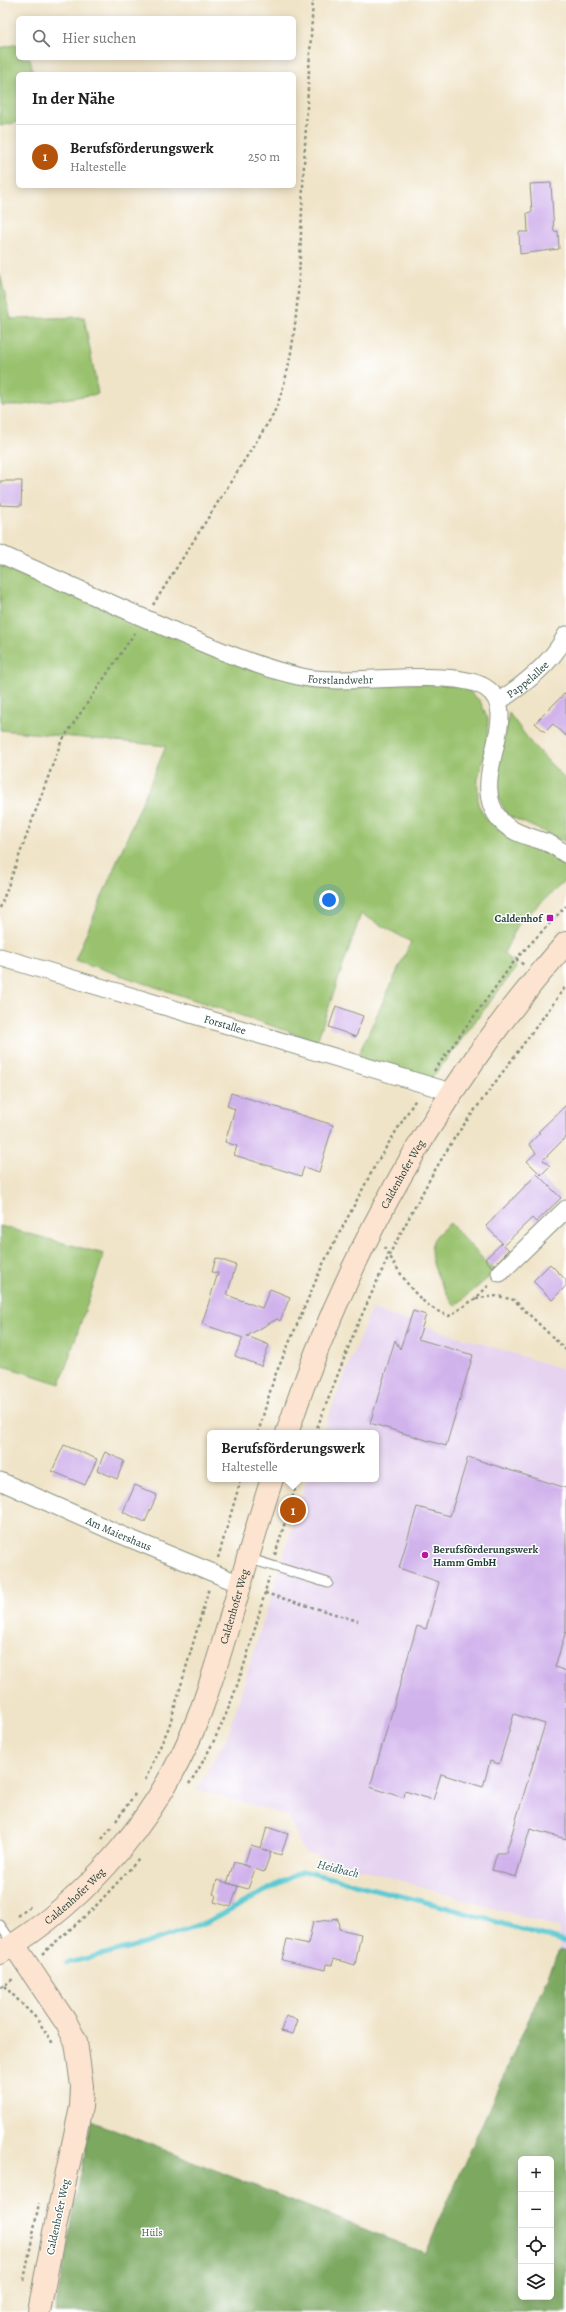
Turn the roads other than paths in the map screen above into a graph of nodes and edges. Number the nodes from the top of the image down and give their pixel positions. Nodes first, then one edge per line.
1 (0, 554) edge
2 (566, 635) edge
3 (499, 701) junction
4 (566, 854) edge
5 (566, 943) edge
6 (0, 958) edge
7 (451, 1092) junction
8 (566, 1209) edge
9 (500, 1273) road end
10 (288, 1430) edge
11 (0, 1480) edge
12 (271, 1482) edge
13 (247, 1558) junction
14 (328, 1583) dead end
15 (240, 1584) junction
16 (4, 1938) edge
17 (39, 2312) edge

1 - 3 street, Forstlandwehr
2 - 3 street, Pappelallee
3 - 4 street
5 - 7 main road, Caldenhofer Weg
6 - 7 street, Forstallee
7 - 10 main road, Caldenhofer Weg
8 - 9 street
11 - 15 street, Am Maiershaus
12 - 13 main road, Caldenhofer Weg
13 - 14 lane
13 - 15 main road, Caldenhofer Weg
15 - 16 main road, Caldenhofer Weg
16 - 17 main road, Caldenhofer Weg

